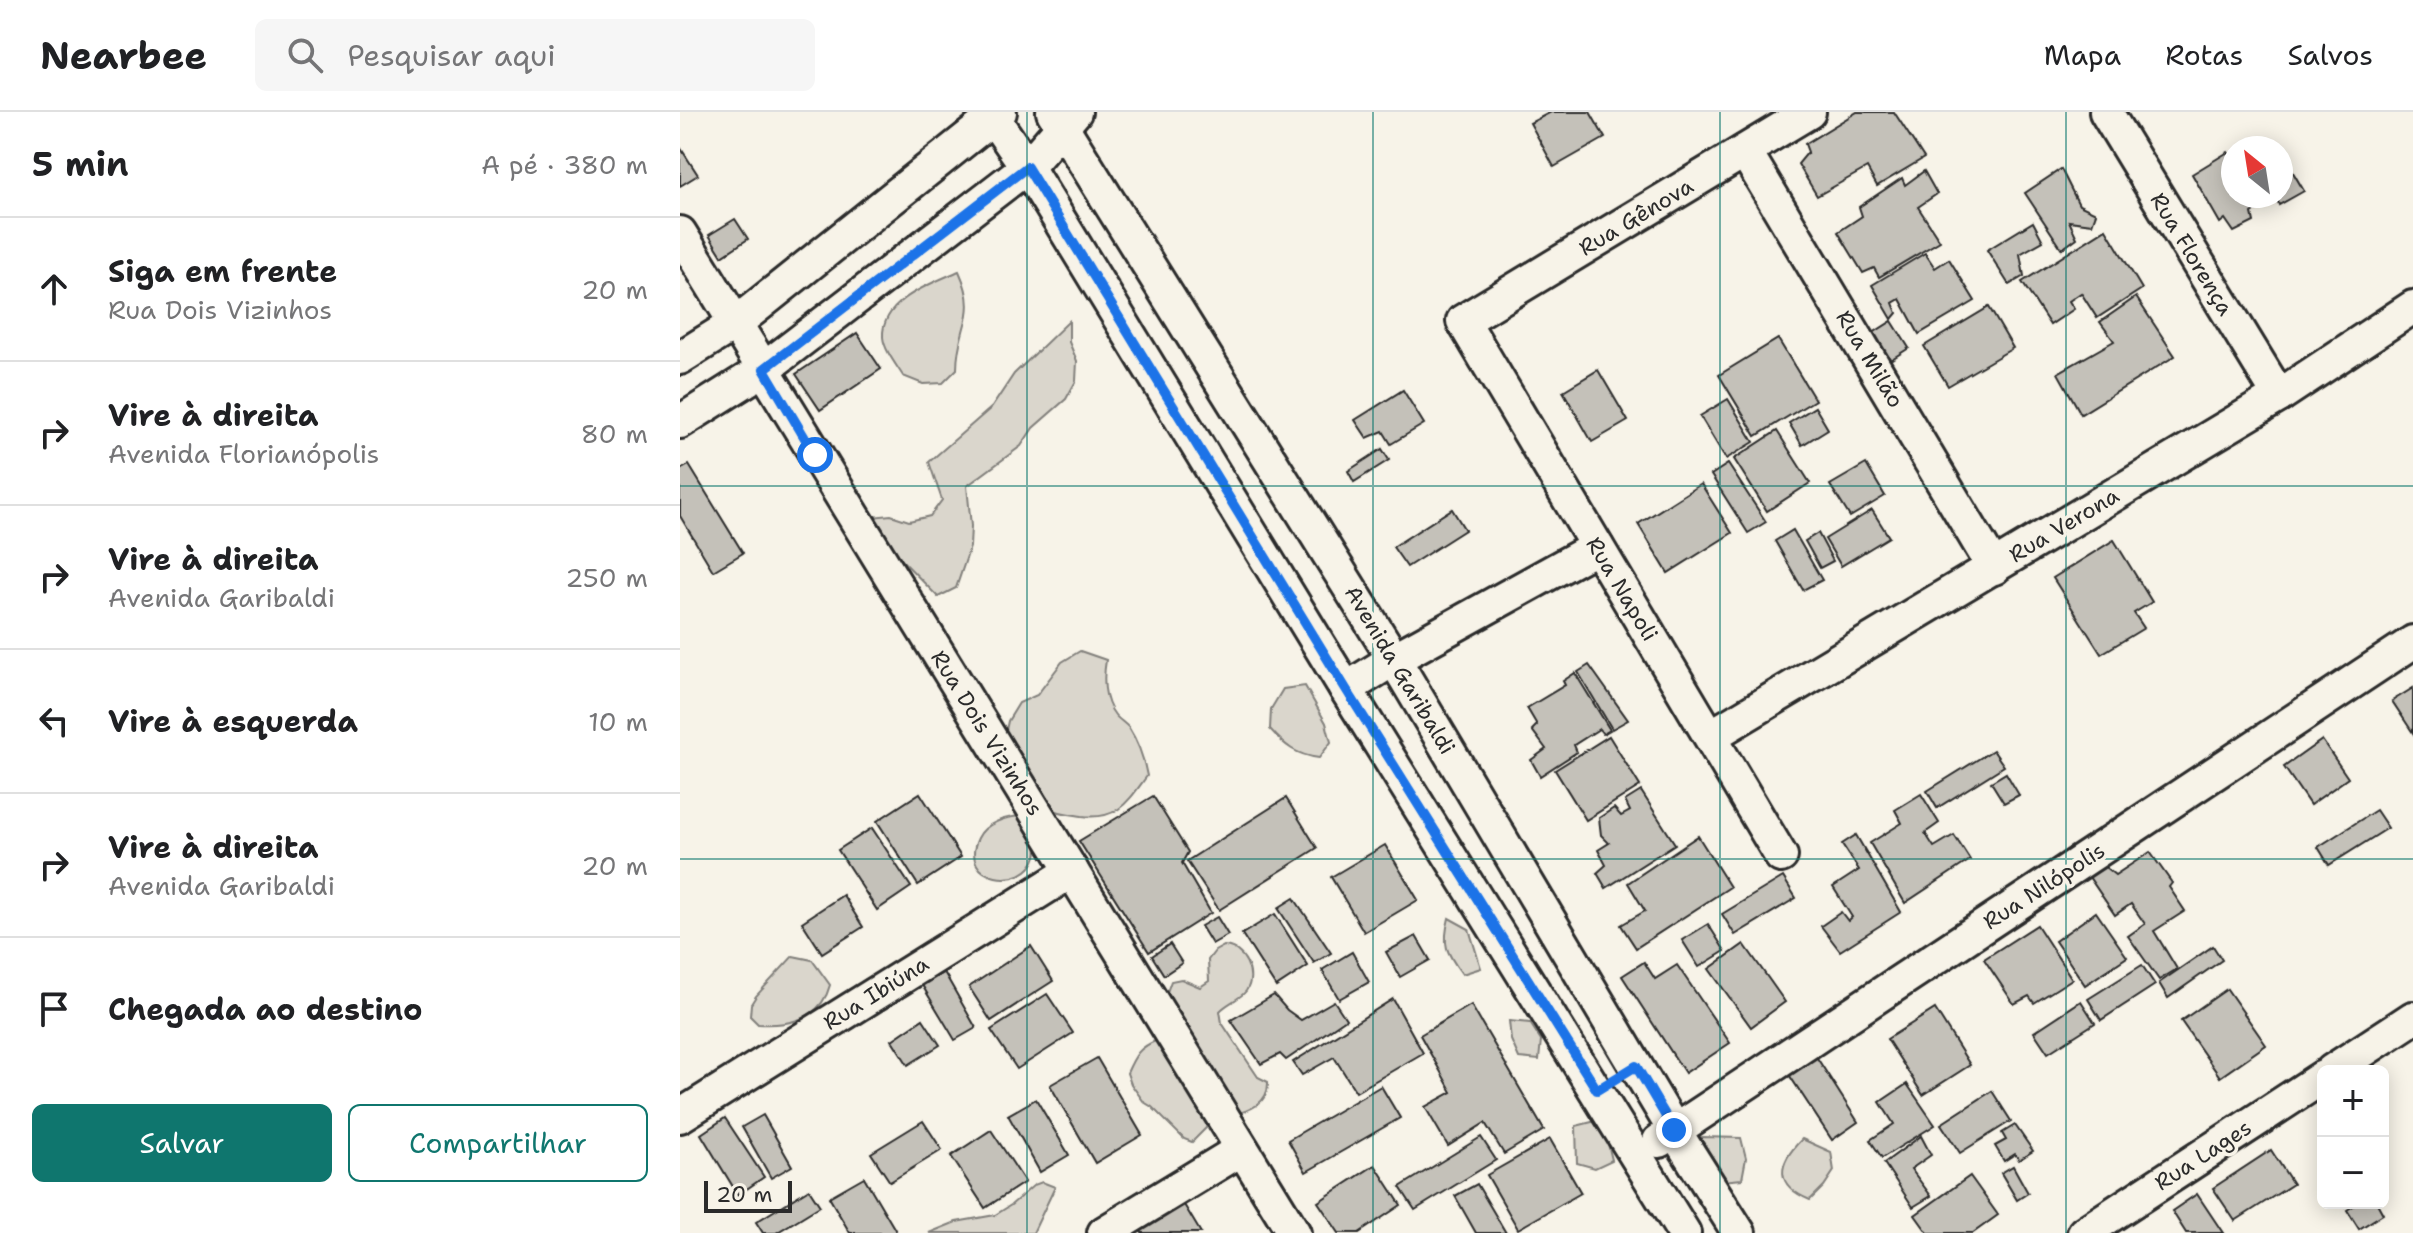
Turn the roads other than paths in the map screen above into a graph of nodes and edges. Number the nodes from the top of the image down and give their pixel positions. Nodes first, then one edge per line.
1 (1809, 112) edge
2 (2106, 112) edge
3 (994, 114) edge
4 (1064, 118) edge
5 (1745, 151) junction
6 (1027, 167) junction
7 (680, 233) edge
8 (2413, 307) edge
9 (1463, 321) joint
10 (736, 323) junction
11 (680, 358) edge
12 (764, 369) junction
13 (2279, 396) junction
14 (680, 422) edge
15 (1597, 547) junction
16 (1994, 568) junction
17 (2413, 642) edge
18 (1394, 659) junction
19 (1346, 689) junction
20 (1711, 736) junction
21 (1781, 856) dead end
22 (1072, 871) junction
23 (2413, 1018) edge
24 (2341, 1065) edge
25 (1636, 1066) junction
26 (2317, 1081) edge
27 (1597, 1090) junction
28 (680, 1116) edge
29 (1674, 1130) junction
30 (1242, 1149) junction
31 (1638, 1156) junction
32 (1104, 1233) edge
33 (1294, 1233) edge
34 (1684, 1233) edge
35 (1739, 1233) edge
36 (2084, 1233) edge

1 - 5 street, Rua Gênova
2 - 13 street, Rua Florença
3 - 6 street
3 - 10 street
4 - 6 street
4 - 18 street, Avenida Garibaldi
5 - 9 street, Rua Gênova
5 - 16 street, Rua Milão
6 - 12 street
6 - 19 street
7 - 10 street, Rua Dois Vizinhos
8 - 13 street, Rua Verona
9 - 15 street, Rua Napoli
10 - 11 street
10 - 12 street, Rua Dois Vizinhos
12 - 14 street
12 - 22 street, Rua Dois Vizinhos
13 - 16 street, Rua Verona
15 - 18 street
15 - 20 street, Rua Napoli
16 - 20 street, Rua Verona
17 - 29 street, Rua Nilópolis
18 - 19 street
18 - 25 street, Avenida Garibaldi
19 - 27 street
20 - 21 street, Rua Napoli
22 - 28 street, Rua Ibiúna
22 - 30 street, Rua Dois Vizinhos
23 - 24 street
25 - 27 street
25 - 29 street, Avenida Garibaldi
26 - 36 street, Rua Lages
27 - 31 street
29 - 31 street, Rua Nilópolis
29 - 35 street, Avenida Garibaldi
30 - 32 street
30 - 33 street, Rua Dois Vizinhos
31 - 34 street

